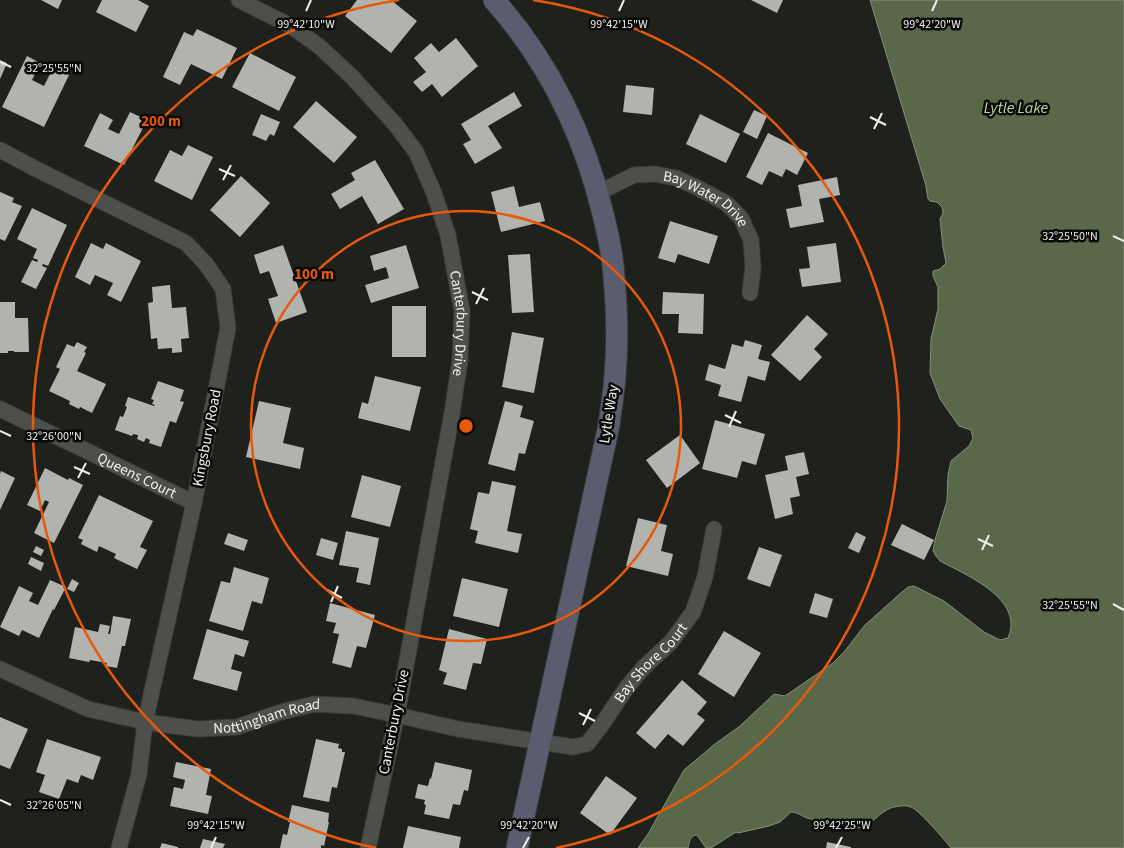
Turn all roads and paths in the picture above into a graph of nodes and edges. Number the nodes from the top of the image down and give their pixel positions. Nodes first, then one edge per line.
1 (240, 0) edge
2 (494, 0) edge
3 (0, 150) edge
4 (598, 193) junction
5 (750, 293) dead end
6 (0, 409) edge
7 (194, 503) junction
8 (714, 530) dead end
9 (0, 668) edge
10 (397, 715) junction
11 (145, 722) junction
12 (539, 743) junction
13 (119, 848) edge
14 (368, 848) edge
15 (517, 848) edge

1 - 10 street, Canterbury Drive
2 - 4 street, Lytle Way
3 - 7 street, Kingsbury Road
4 - 5 street, Bay Water Drive
4 - 12 street, Lytle Way
6 - 7 street, Queens Court
7 - 11 street, Kingsbury Road
8 - 12 street, Bay Shore Court
9 - 11 street, Nottingham Road
10 - 11 street, Nottingham Road
10 - 12 street, Nottingham Road
10 - 14 street, Canterbury Drive
11 - 13 street, Kingsbury Road
12 - 15 street, Lytle Way

